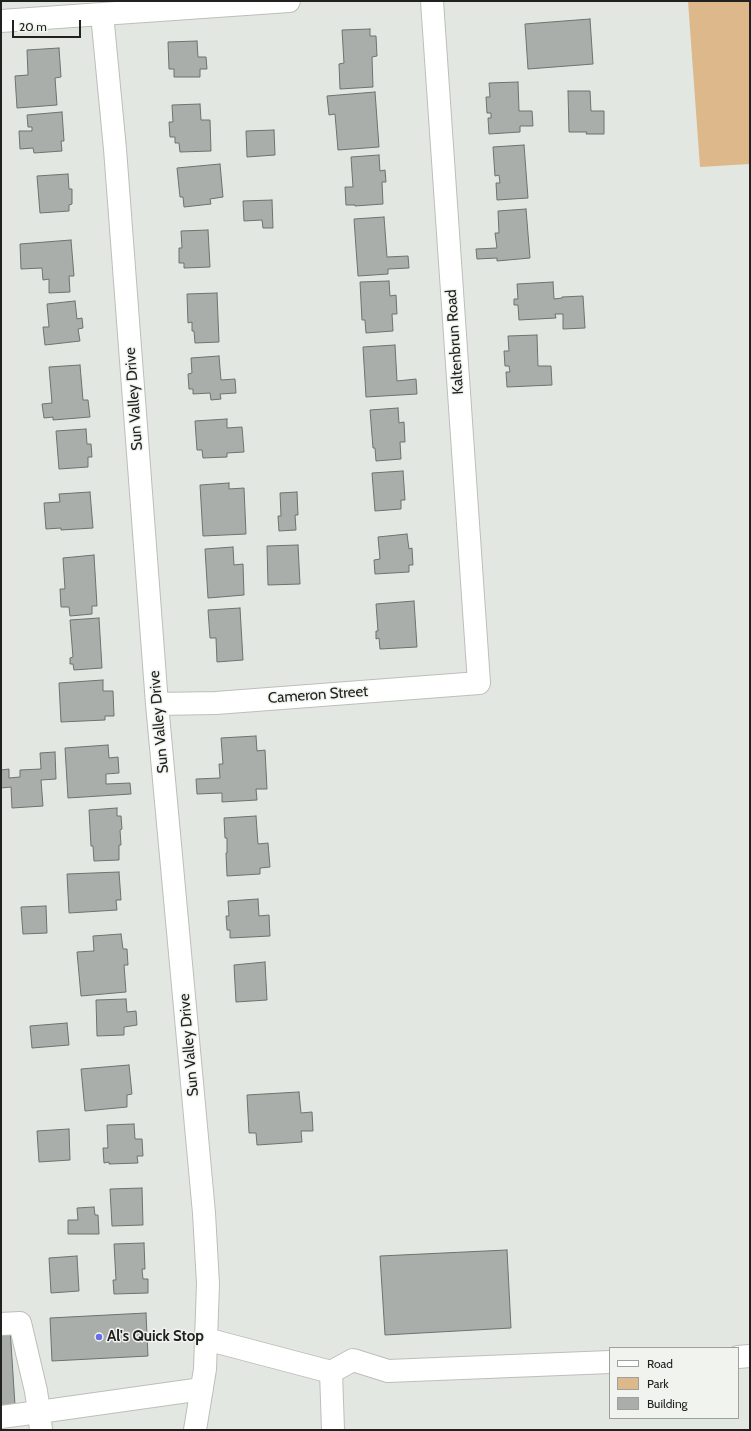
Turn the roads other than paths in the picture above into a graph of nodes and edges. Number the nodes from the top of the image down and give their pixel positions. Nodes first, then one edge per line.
1 (289, 1) edge
2 (432, 1) edge
3 (102, 14) junction
4 (1, 20) edge
5 (479, 683) joint
6 (157, 704) junction
7 (1, 1324) edge
8 (206, 1339) junction
9 (750, 1356) edge
10 (739, 1357) edge
11 (609, 1362) edge
12 (332, 1372) junction
13 (202, 1389) junction
14 (1, 1418) edge
15 (40, 1421) edge
16 (195, 1430) edge
17 (333, 1430) edge

1 - 3 street
2 - 5 street, Kaltenbrun Road
3 - 4 street
3 - 6 street, Sun Valley Drive
5 - 6 street, Cameron Street
6 - 8 street, Sun Valley Drive
7 - 15 street
8 - 12 street
8 - 13 street, Sun Valley Drive
9 - 10 street
11 - 12 street
12 - 17 street
13 - 15 street
13 - 16 street, Sun Valley Drive
14 - 15 street

